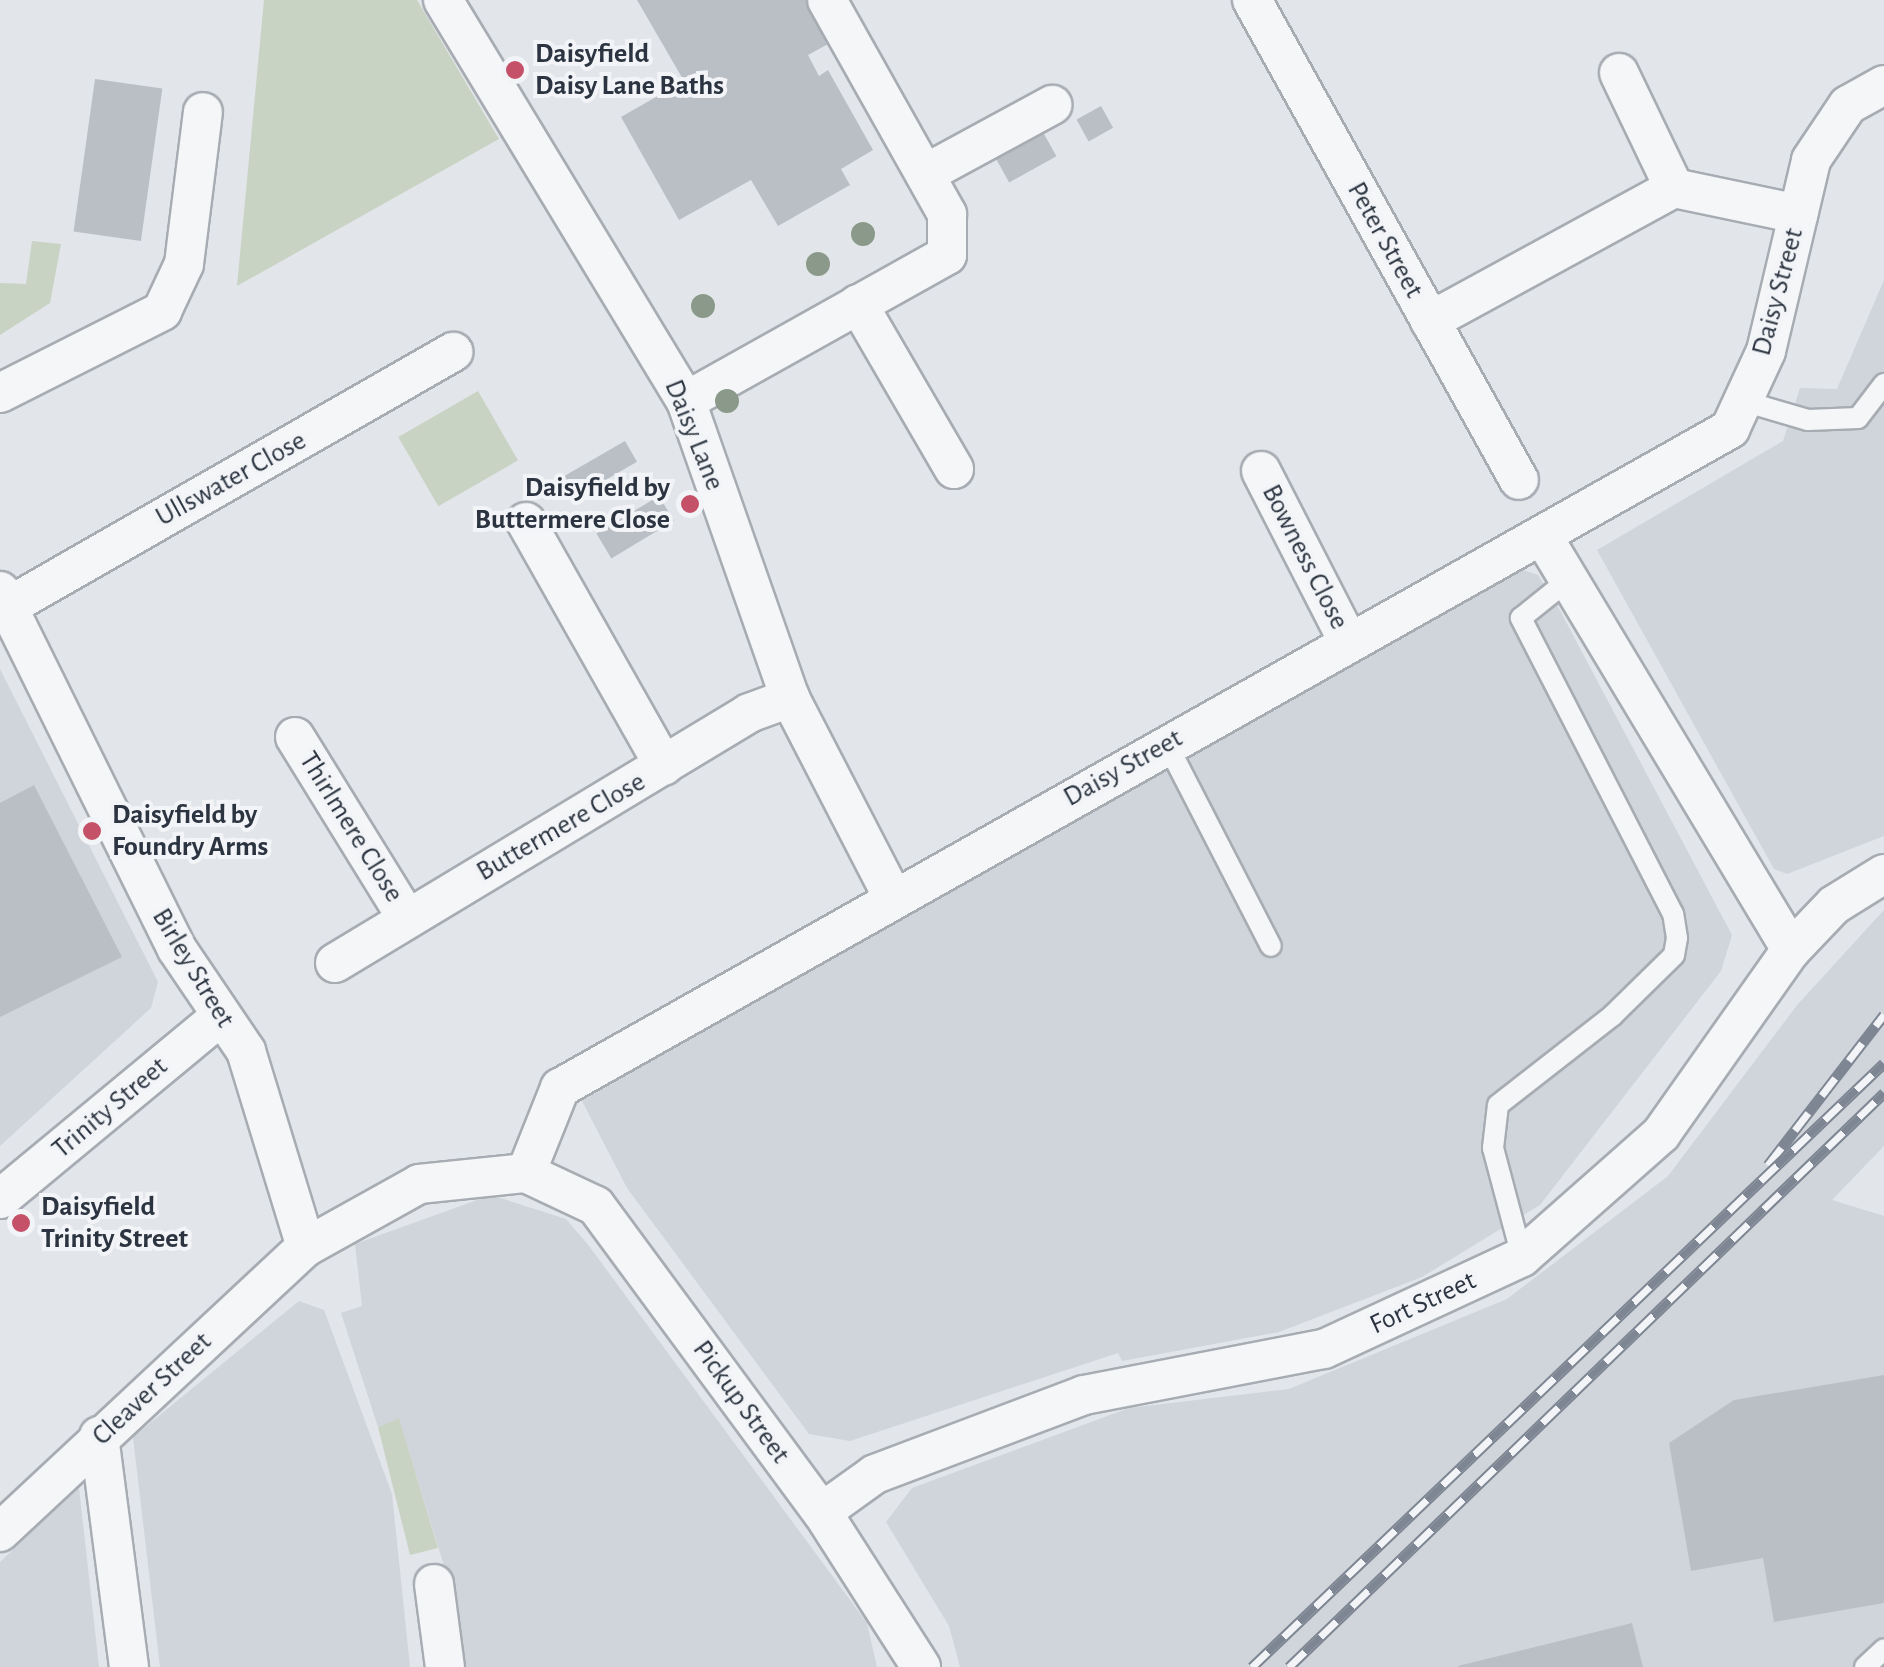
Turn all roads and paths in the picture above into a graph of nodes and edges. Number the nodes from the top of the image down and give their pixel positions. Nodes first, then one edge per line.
1 (444, 0) edge
2 (827, 0) edge
3 (1252, 0) edge
4 (1619, 73) dead end
5 (1884, 85) edge
6 (1052, 105) dead end
7 (203, 112) dead end
8 (925, 174) junction
9 (1674, 188) junction
10 (1798, 214) junction
11 (858, 304) junction
12 (1430, 320) junction
13 (453, 352) dead end
14 (1884, 384) edge
15 (0, 394) edge
16 (686, 401) junction
17 (1743, 401) junction
18 (954, 469) dead end
19 (1262, 471) dead end
20 (1519, 480) dead end
21 (526, 522) dead end
22 (1542, 535) junction
23 (1567, 581) junction
24 (4, 598) edge
25 (1349, 643) junction
26 (790, 698) junction
27 (295, 737) dead end
28 (1166, 744) junction
29 (664, 766) junction
30 (1884, 874) edge
31 (892, 896) junction
32 (406, 917) junction
33 (1271, 946) dead end
34 (1791, 950) junction
35 (335, 962) dead end
36 (219, 1018) junction
37 (526, 1173) junction
38 (0, 1199) edge
39 (306, 1247) junction
40 (1522, 1258) junction
41 (99, 1436) junction
42 (822, 1512) junction
43 (0, 1532) edge
44 (434, 1584) dead end
45 (1884, 1650) edge
46 (129, 1667) edge
47 (445, 1667) edge
48 (921, 1667) edge
49 (1865, 1667) edge

1 - 16 street, Daisy Lane
2 - 8 street
3 - 12 street, Peter Street
4 - 9 street
5 - 10 street, Daisy Street
6 - 8 street
7 - 15 street
8 - 11 street
9 - 10 street
9 - 12 street
10 - 17 street, Daisy Street
11 - 16 street
11 - 18 street
12 - 20 street, Peter Street
13 - 24 street, Ullswater Close
14 - 17 lane
16 - 26 street, Daisy Lane
17 - 22 street, Daisy Street
19 - 25 street, Bowness Close
21 - 29 street
22 - 23 street
22 - 25 street, Daisy Street
23 - 34 street
23 - 40 lane
24 - 36 street, Birley Street
25 - 28 street, Daisy Street
26 - 29 street, Buttermere Close
26 - 31 street, Daisy Lane
27 - 32 street, Thirlmere Close
28 - 31 street, Daisy Street
28 - 33 lane
29 - 32 street, Buttermere Close
30 - 34 street, Fort Street
31 - 37 street, Daisy Street
32 - 35 street, Buttermere Close
34 - 40 street, Fort Street
36 - 38 street, Trinity Street
36 - 39 street, Birley Street
37 - 39 street
37 - 42 street, Pickup Street
39 - 41 street, Cleaver Street
40 - 42 street, Fort Street
41 - 43 street, Cleaver Street
41 - 46 street
42 - 48 street, Pickup Street
44 - 47 street
45 - 49 lane

